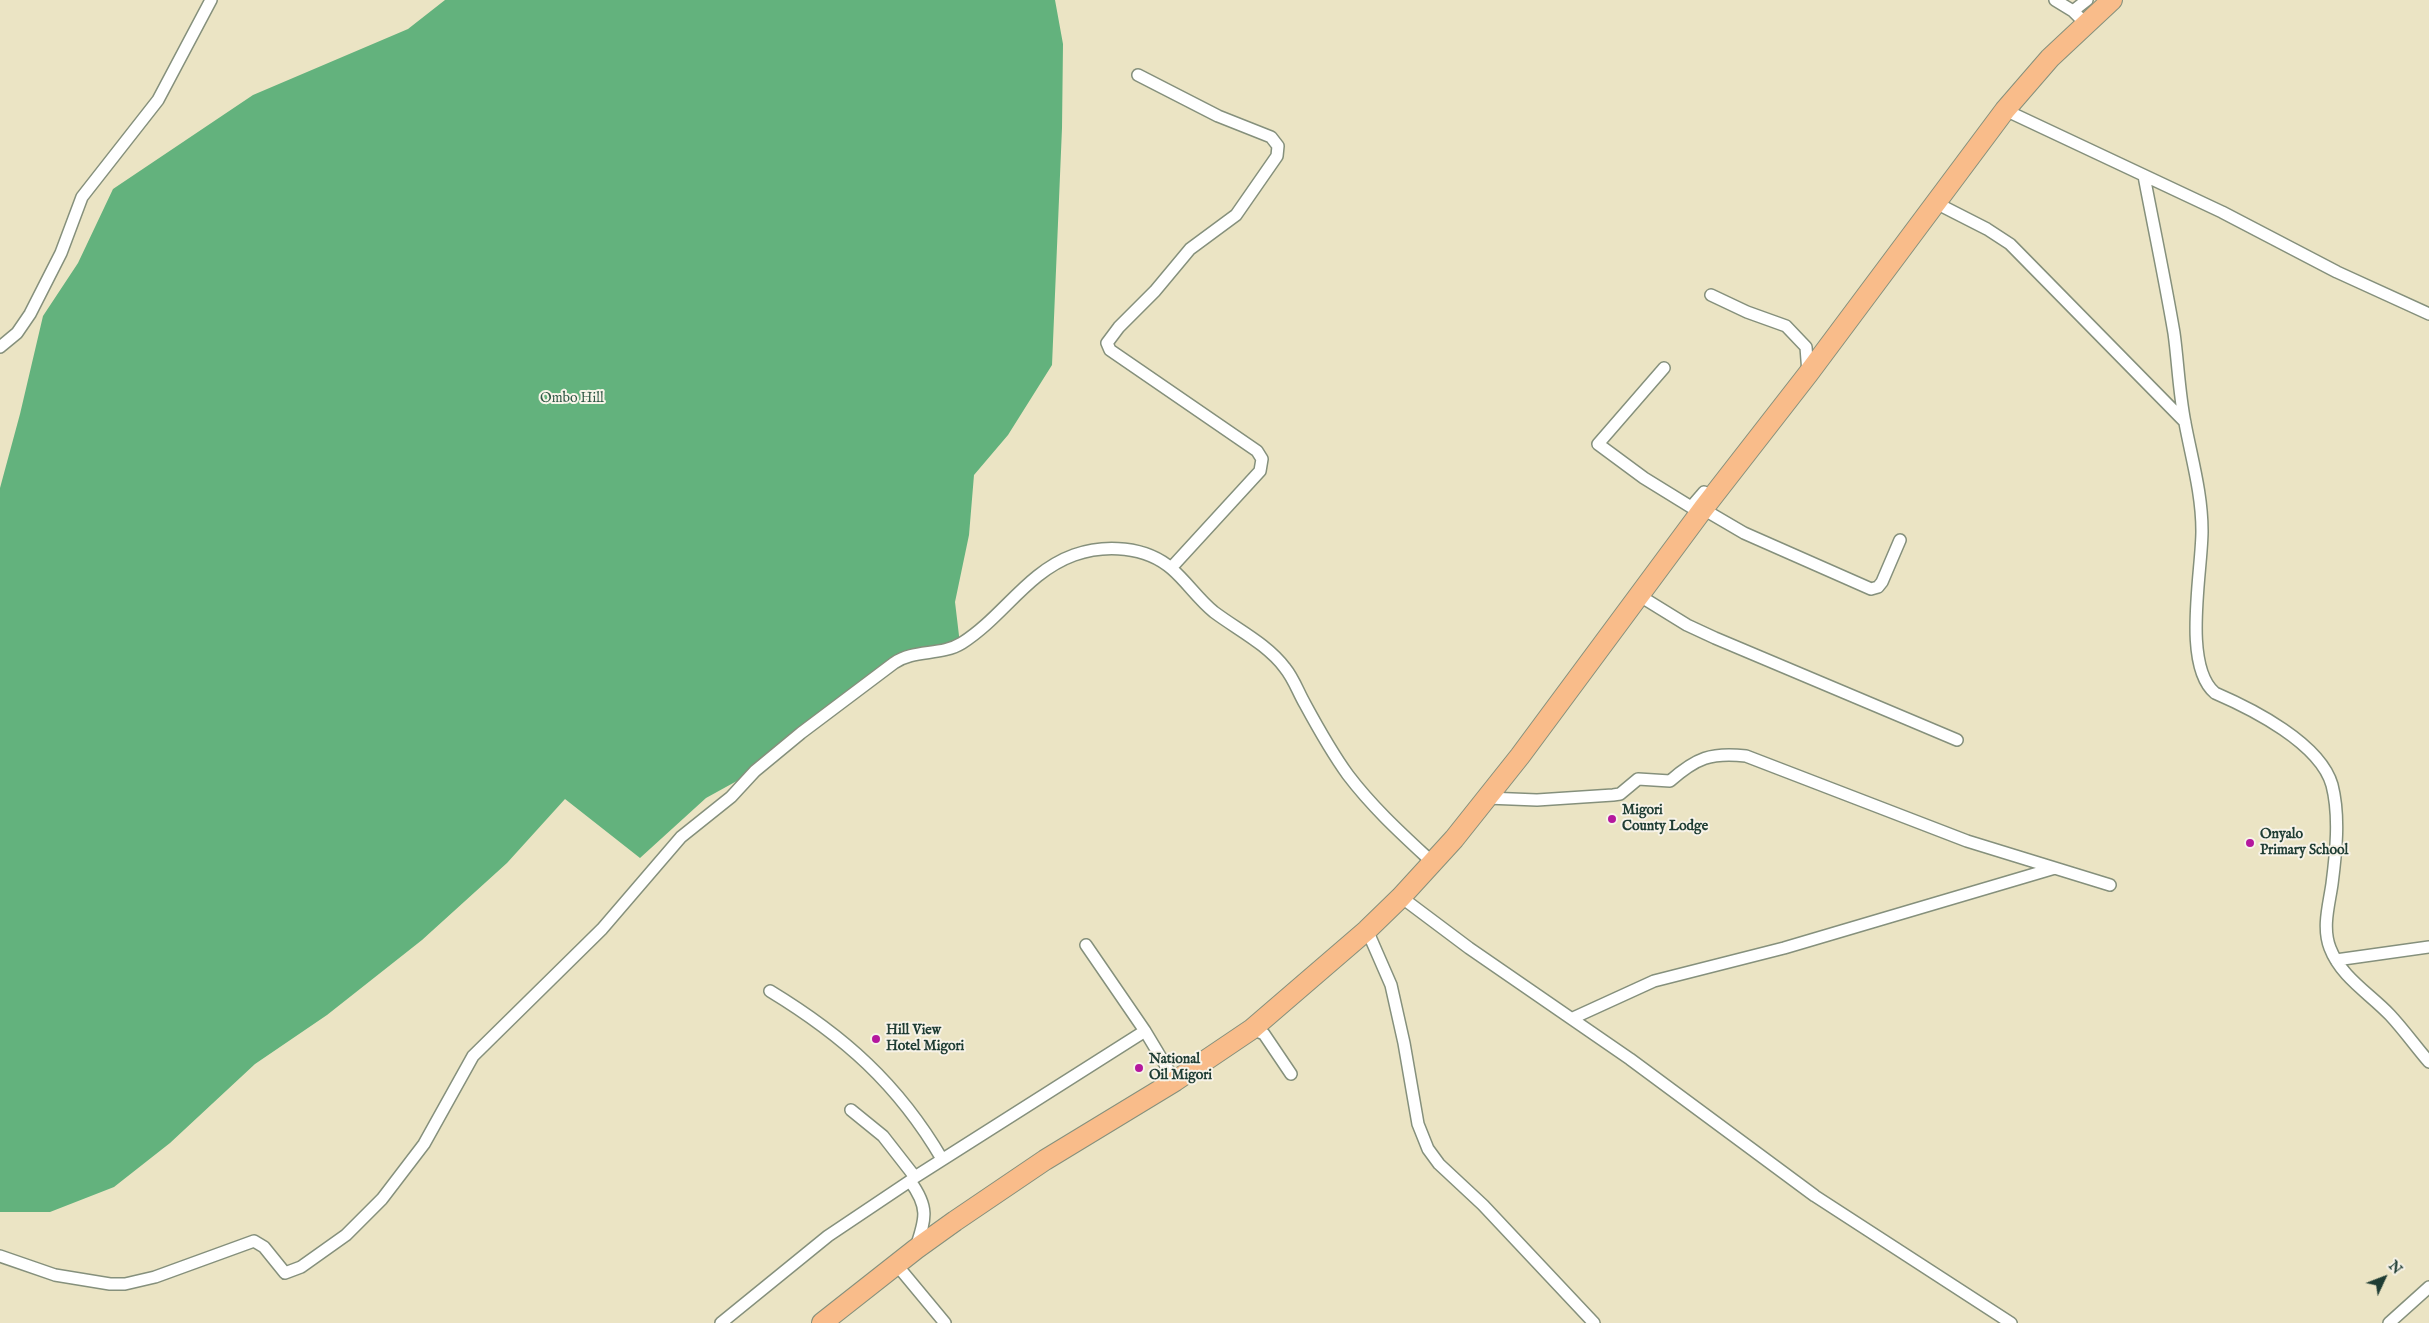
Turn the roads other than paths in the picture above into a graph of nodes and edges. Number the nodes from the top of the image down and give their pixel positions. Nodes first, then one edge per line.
1 (211, 0) edge
2 (2087, 0) edge
3 (2112, 0) edge
4 (2060, 1) edge
5 (2079, 17) junction
6 (1138, 75) dead end
7 (2005, 110) junction
8 (2144, 176) junction
9 (1936, 202) junction
10 (1711, 295) dead end
11 (2429, 314) edge
12 (0, 347) edge
13 (1664, 368) dead end
14 (1808, 374) junction
15 (2185, 422) junction
16 (1703, 508) junction
17 (1900, 540) dead end
18 (1171, 568) junction
19 (1640, 596) junction
20 (1957, 740) dead end
21 (1487, 798) junction
22 (1432, 862) junction
23 (2055, 868) junction
24 (2110, 885) dead end
25 (1401, 897) junction
26 (1367, 930) junction
27 (1086, 944) dead end
28 (2429, 947) edge
29 (2336, 960) junction
30 (770, 991) dead end
31 (1573, 1018) junction
32 (1252, 1029) junction
33 (1145, 1031) junction
34 (2429, 1062) edge
35 (1291, 1074) dead end
36 (1175, 1081) junction
37 (851, 1110) dead end
38 (942, 1160) junction
39 (912, 1179) junction
40 (916, 1249) junction
41 (0, 1256) edge
42 (896, 1264) junction
43 (2429, 1287) edge
44 (721, 1323) edge
45 (822, 1323) edge
46 (944, 1323) edge
47 (1594, 1323) edge
48 (2011, 1323) edge
49 (2389, 1323) edge

1 - 12 street
2 - 5 street
3 - 5 highway
4 - 5 street
5 - 7 highway
6 - 18 street
7 - 8 street
7 - 9 highway
8 - 11 street
8 - 15 street
9 - 14 highway
9 - 15 street
10 - 14 street
13 - 14 street
14 - 16 highway
15 - 29 street
16 - 17 street
16 - 19 highway
18 - 22 street
18 - 41 street
19 - 20 street
19 - 21 highway
21 - 22 highway
21 - 23 street
22 - 25 highway
23 - 24 street
23 - 31 street
25 - 26 highway
25 - 31 street
26 - 32 highway
26 - 47 street
27 - 33 street
28 - 29 street
29 - 34 street
30 - 38 street
31 - 48 street
32 - 35 street
32 - 36 highway
33 - 36 street
33 - 38 street
36 - 40 highway
37 - 39 street
38 - 39 street
39 - 40 street
39 - 44 street
40 - 42 highway
42 - 45 highway
42 - 46 street
43 - 49 street

